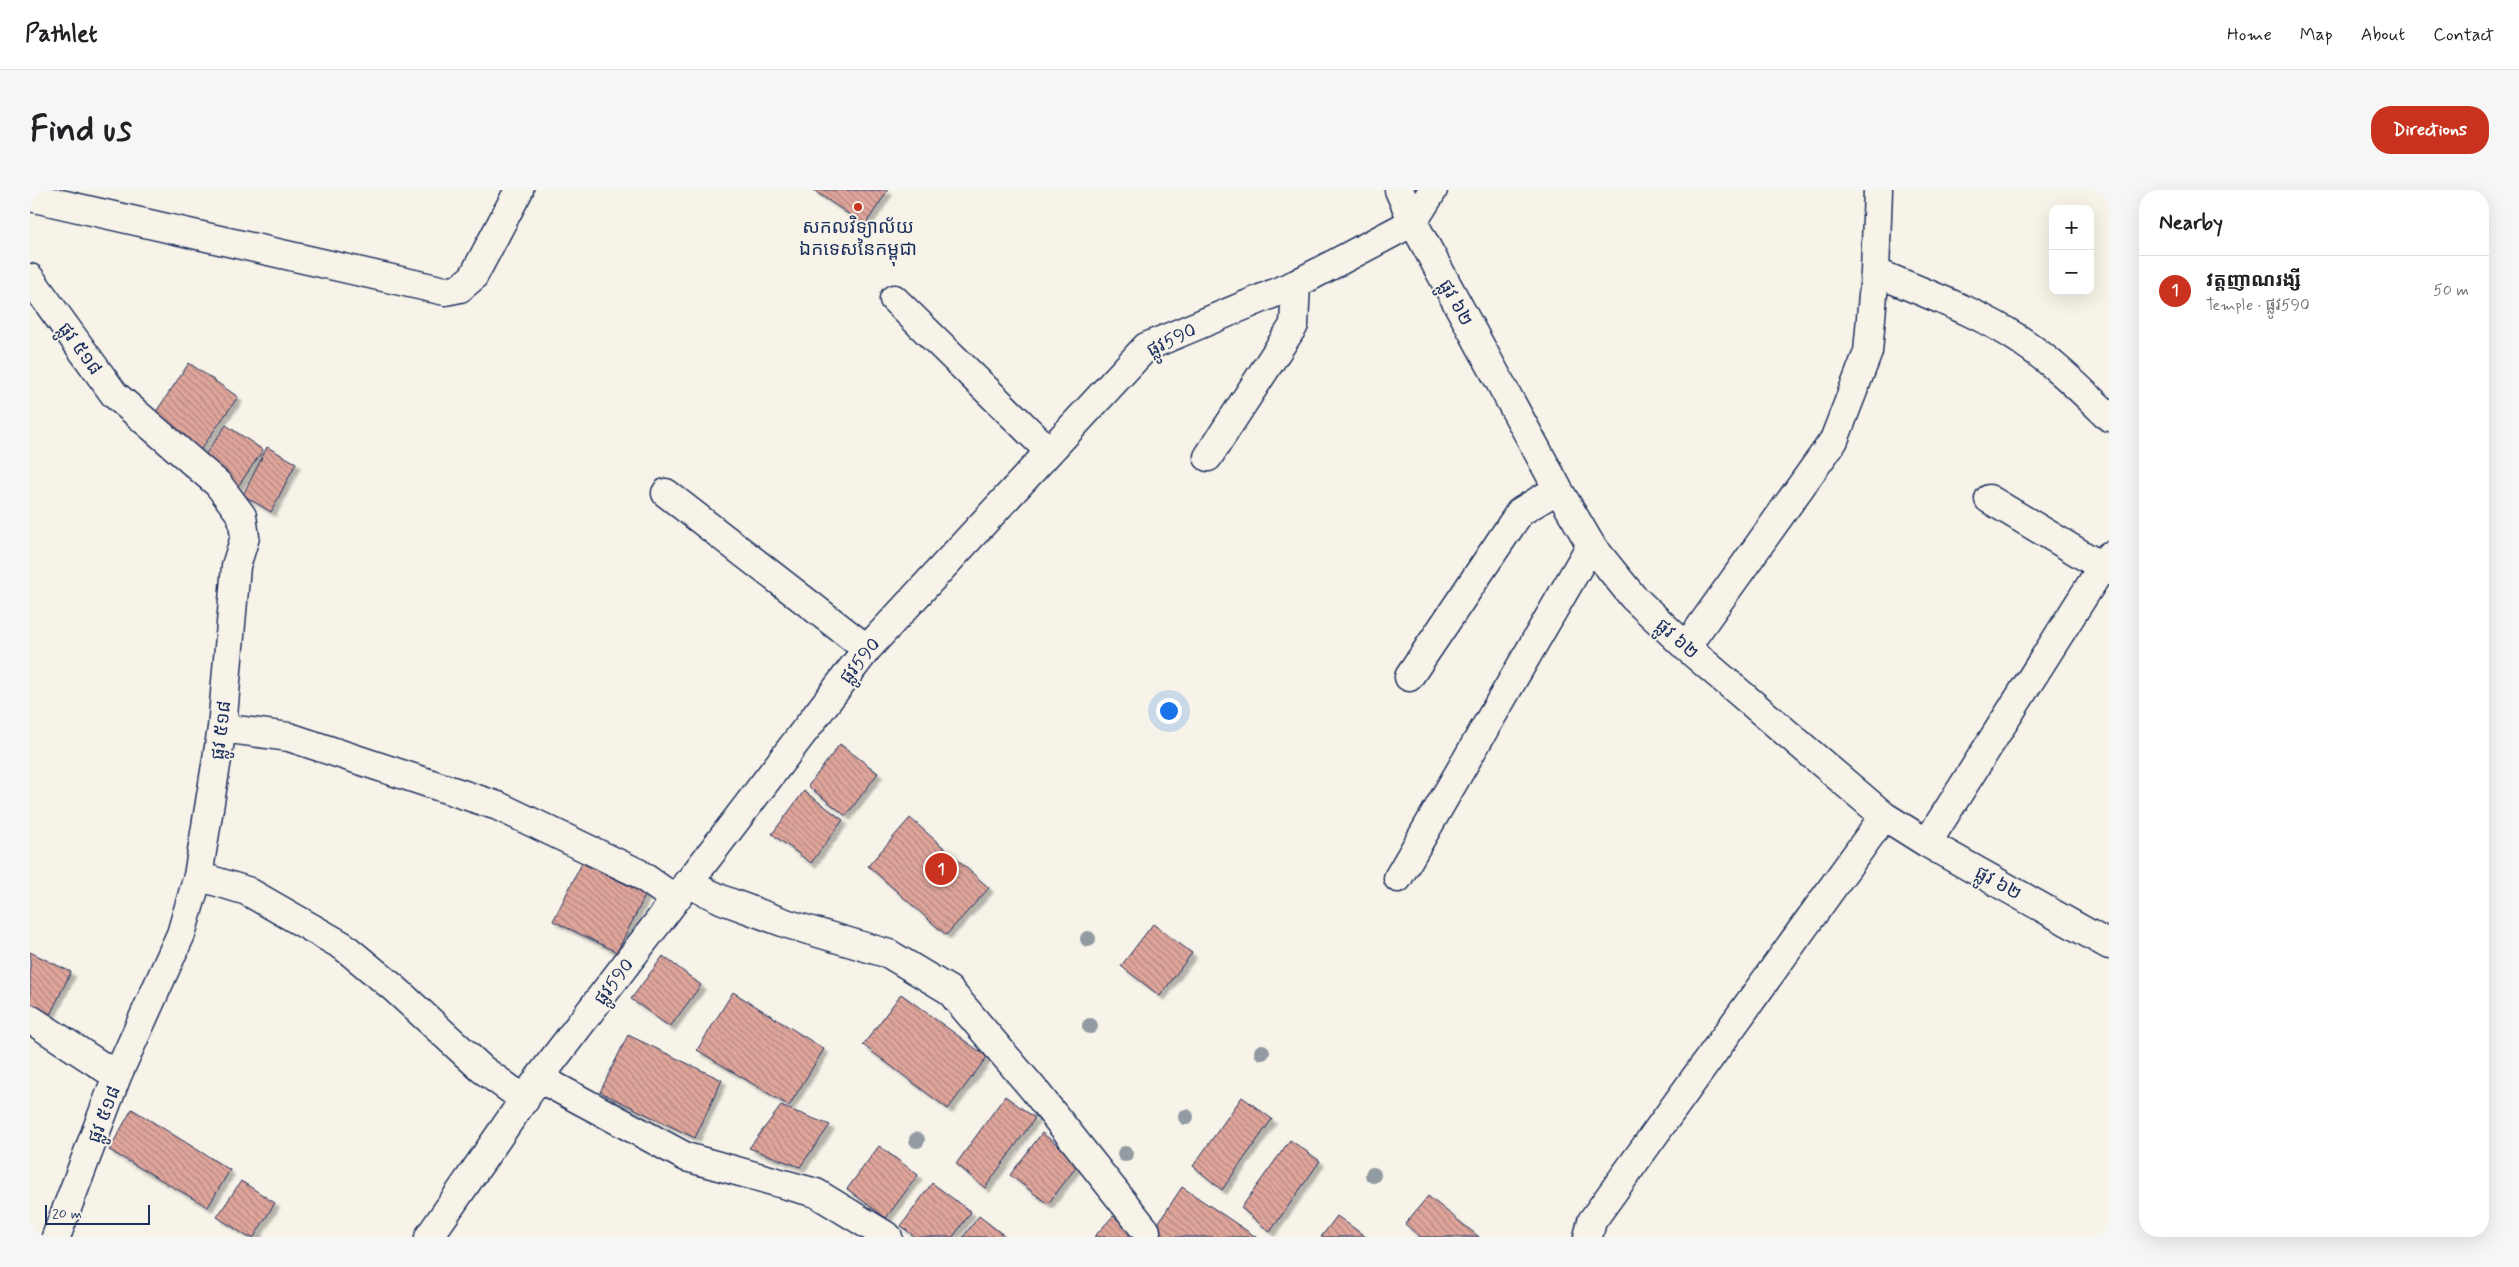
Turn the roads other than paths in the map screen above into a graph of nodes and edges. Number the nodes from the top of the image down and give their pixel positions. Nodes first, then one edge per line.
1 (520, 190) edge
2 (1398, 190) edge
3 (1433, 190) edge
4 (1878, 190) edge
5 (30, 197) edge
6 (1413, 222) junction
7 (1876, 272) junction
8 (30, 278) edge
9 (1296, 284) junction
10 (894, 299) dead end
11 (2109, 417) edge
12 (1049, 451) junction
13 (1208, 457) dead end
14 (1558, 489) junction
15 (666, 493) dead end
16 (1989, 499) dead end
17 (1592, 545) junction
18 (2107, 565) edge
19 (1686, 647) junction
20 (867, 650) junction
21 (1409, 677) dead end
22 (222, 728) junction
23 (1884, 816) junction
24 (1927, 843) junction
25 (198, 876) junction
26 (1398, 878) dead end
27 (681, 891) junction
28 (2109, 945) edge
29 (30, 1020) edge
30 (117, 1076) junction
31 (532, 1089) junction
32 (1146, 1231) dead end
33 (872, 1233) edge
34 (56, 1237) edge
35 (429, 1237) edge
36 (1588, 1237) edge

1 - 5 street
2 - 6 street, ផ្លូវ ៦២
3 - 6 street
4 - 7 street
6 - 9 street, ផ្លូវ590
6 - 14 street, ផ្លូវ ៦២
7 - 11 street
7 - 19 street
8 - 22 street, ផ្លូវ ៥១៨
9 - 12 street, ផ្លូវ590
9 - 13 street
10 - 12 street
12 - 20 street, ផ្លូវ590
14 - 17 street, ផ្លូវ ៦២
14 - 21 street
15 - 20 street
16 - 18 street
17 - 19 street, ផ្លូវ ៦២
17 - 26 street
18 - 24 street
19 - 23 street, ផ្លូវ ៦២
20 - 27 street, ផ្លូវ590
22 - 25 street, ផ្លូវ ៥១៨
22 - 27 street
23 - 24 street, ផ្លូវ ៦២
23 - 36 street
24 - 28 street, ផ្លូវ ៦២
25 - 30 street, ផ្លូវ ៥១៨
25 - 31 street
27 - 31 street, ផ្លូវ590
27 - 32 street
29 - 30 street
30 - 34 street, ផ្លូវ ៥១៨
31 - 33 street
31 - 35 street, ផ្លូវ590

